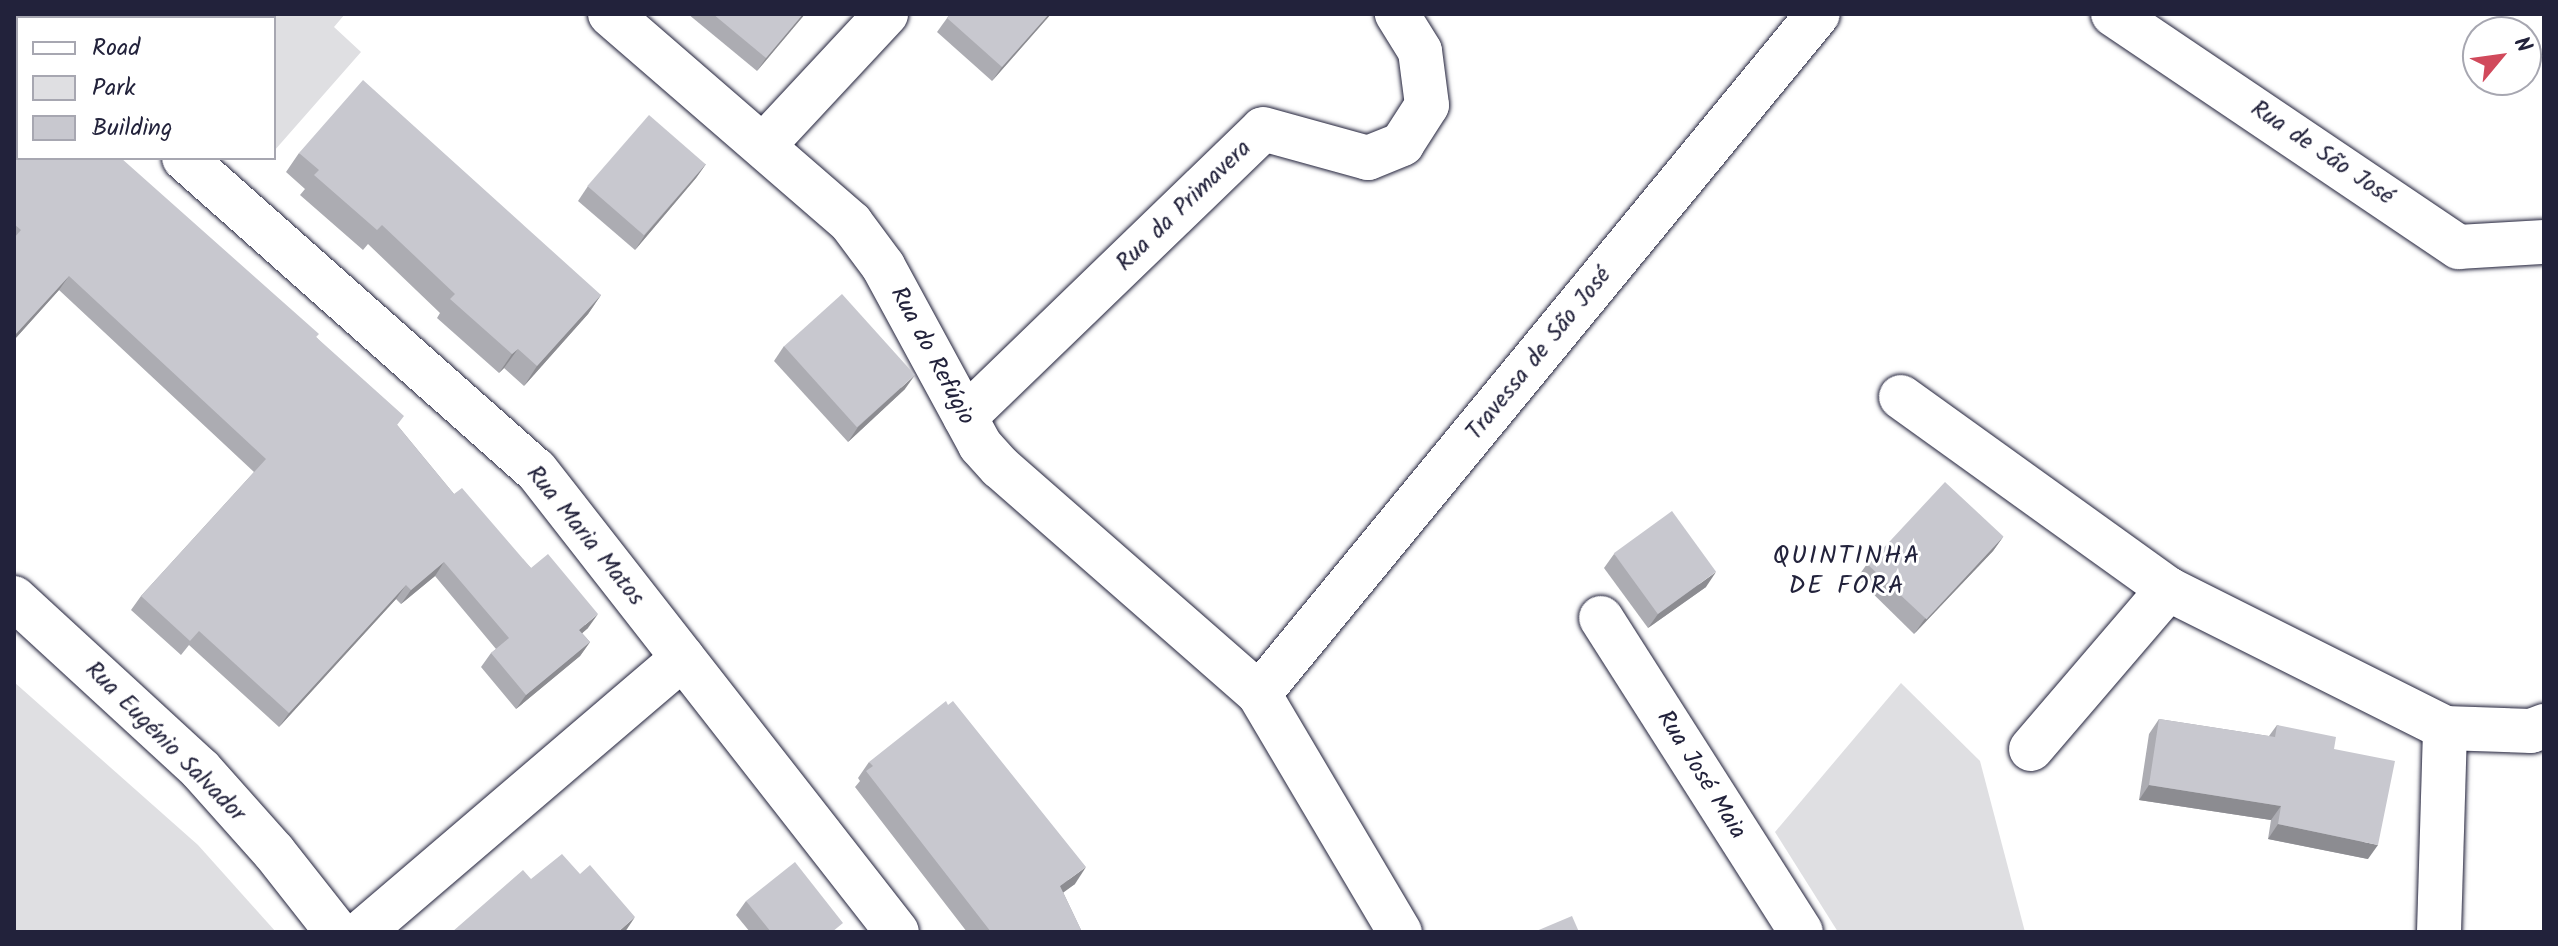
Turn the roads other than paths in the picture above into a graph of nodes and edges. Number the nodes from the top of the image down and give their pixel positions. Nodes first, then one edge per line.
1 (610, 14) edge
2 (886, 14) edge
3 (1397, 14) edge
4 (1818, 14) edge
5 (2113, 14) edge
6 (764, 145) junction
7 (186, 160) edge
8 (2544, 242) edge
9 (1901, 397) dead end
10 (965, 417) junction
11 (2168, 589) junction
12 (14, 598) edge
13 (1601, 618) dead end
14 (683, 658) junction
15 (1259, 694) junction
16 (2544, 726) edge
17 (2445, 728) junction
18 (2031, 749) dead end
19 (337, 932) edge
20 (362, 932) edge
21 (897, 932) edge
22 (1400, 932) edge
23 (1801, 932) edge
24 (2439, 932) edge

1 - 6 street, Rua do Refúgio
2 - 6 street
3 - 10 street, Rua da Primavera
4 - 15 street, Travessa de São José
5 - 8 street, Rua de São José
6 - 10 street, Rua do Refúgio
7 - 14 street, Rua Maria Matos
9 - 11 street
10 - 15 street, Rua do Refúgio
11 - 17 street
11 - 18 street
12 - 19 street, Rua Eugénio Salvador
13 - 23 street, Rua José Maia
14 - 20 street
14 - 21 street, Rua Maria Matos
15 - 22 street, Rua do Refúgio
16 - 17 street
17 - 24 street

